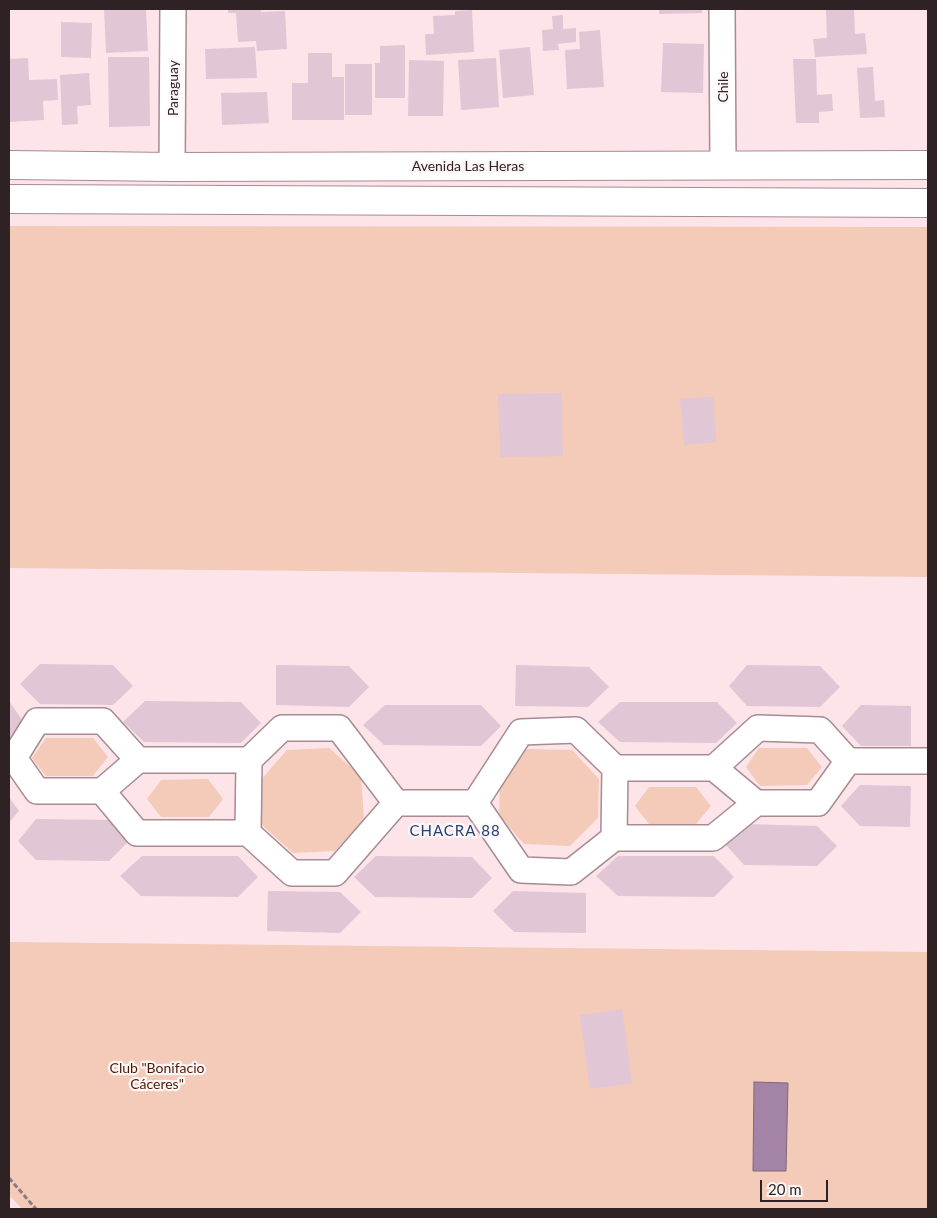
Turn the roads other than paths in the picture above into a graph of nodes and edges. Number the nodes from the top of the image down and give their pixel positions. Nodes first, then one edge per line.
1 (173, 9) edge
2 (722, 9) edge
3 (9, 164) edge
4 (928, 165) edge
5 (172, 166) junction
6 (723, 166) junction
7 (9, 199) edge
8 (928, 203) edge
9 (11, 758) edge
10 (138, 760) junction
11 (248, 760) junction
12 (848, 761) junction
13 (928, 761) edge
14 (615, 768) junction
15 (714, 768) junction
16 (102, 791) junction
17 (396, 803) junction
18 (475, 803) junction
19 (756, 803) junction
20 (248, 833) junction
21 (614, 838) junction

1 - 5 street, Paraguay
2 - 6 street, Chile
3 - 5 main road, Avenida Las Heras
4 - 6 main road, Avenida Las Heras
5 - 6 main road, Avenida Las Heras
7 - 8 main road
9 - 10 street
9 - 16 street
10 - 11 street
10 - 16 street
11 - 17 street
11 - 20 street
12 - 13 street
12 - 15 street
12 - 19 street
14 - 15 street
14 - 18 street
14 - 21 street
15 - 19 street
16 - 20 street
17 - 18 street
17 - 20 street
18 - 21 street
19 - 21 street

